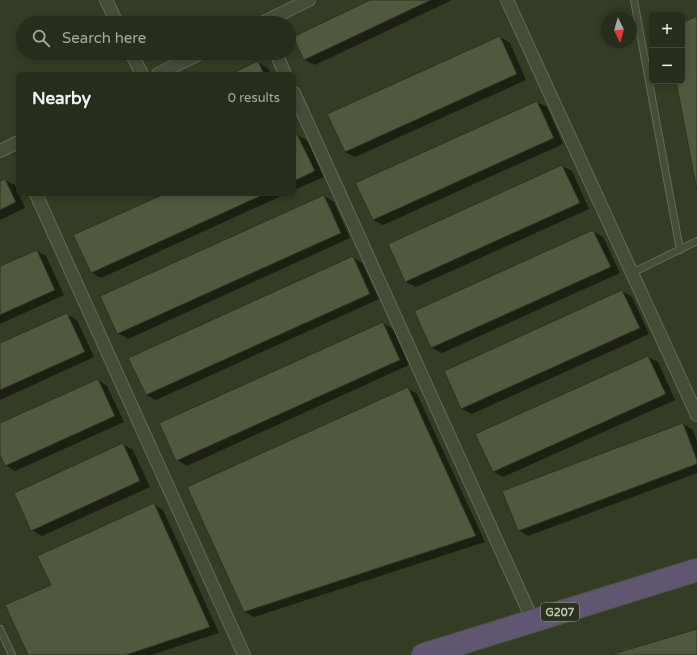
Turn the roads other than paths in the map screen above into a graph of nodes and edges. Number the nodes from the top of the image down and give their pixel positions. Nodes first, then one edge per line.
1 (106, 0) edge
2 (310, 0) edge
3 (507, 0) edge
4 (634, 0) edge
5 (114, 16) edge
6 (277, 16) edge
7 (135, 60) edge
8 (187, 60) edge
9 (279, 60) edge
10 (141, 72) edge
11 (162, 72) edge
12 (284, 72) edge
13 (296, 97) edge
14 (16, 147) edge
15 (0, 151) edge
16 (37, 196) edge
17 (697, 241) edge
18 (680, 250) junction
19 (632, 273) junction
20 (697, 415) edge
21 (697, 570) edge
22 (534, 621) junction
23 (0, 629) edge
24 (430, 654) edge
25 (12, 655) edge
26 (244, 655) edge

1 - 5 street
2 - 6 street
3 - 19 street
4 - 18 lane
7 - 10 street
8 - 11 street
9 - 12 street
13 - 22 street
14 - 15 street
16 - 26 street
17 - 18 lane
18 - 19 lane
19 - 20 street
21 - 22 highway, G207
22 - 24 highway, G207
23 - 25 lane

